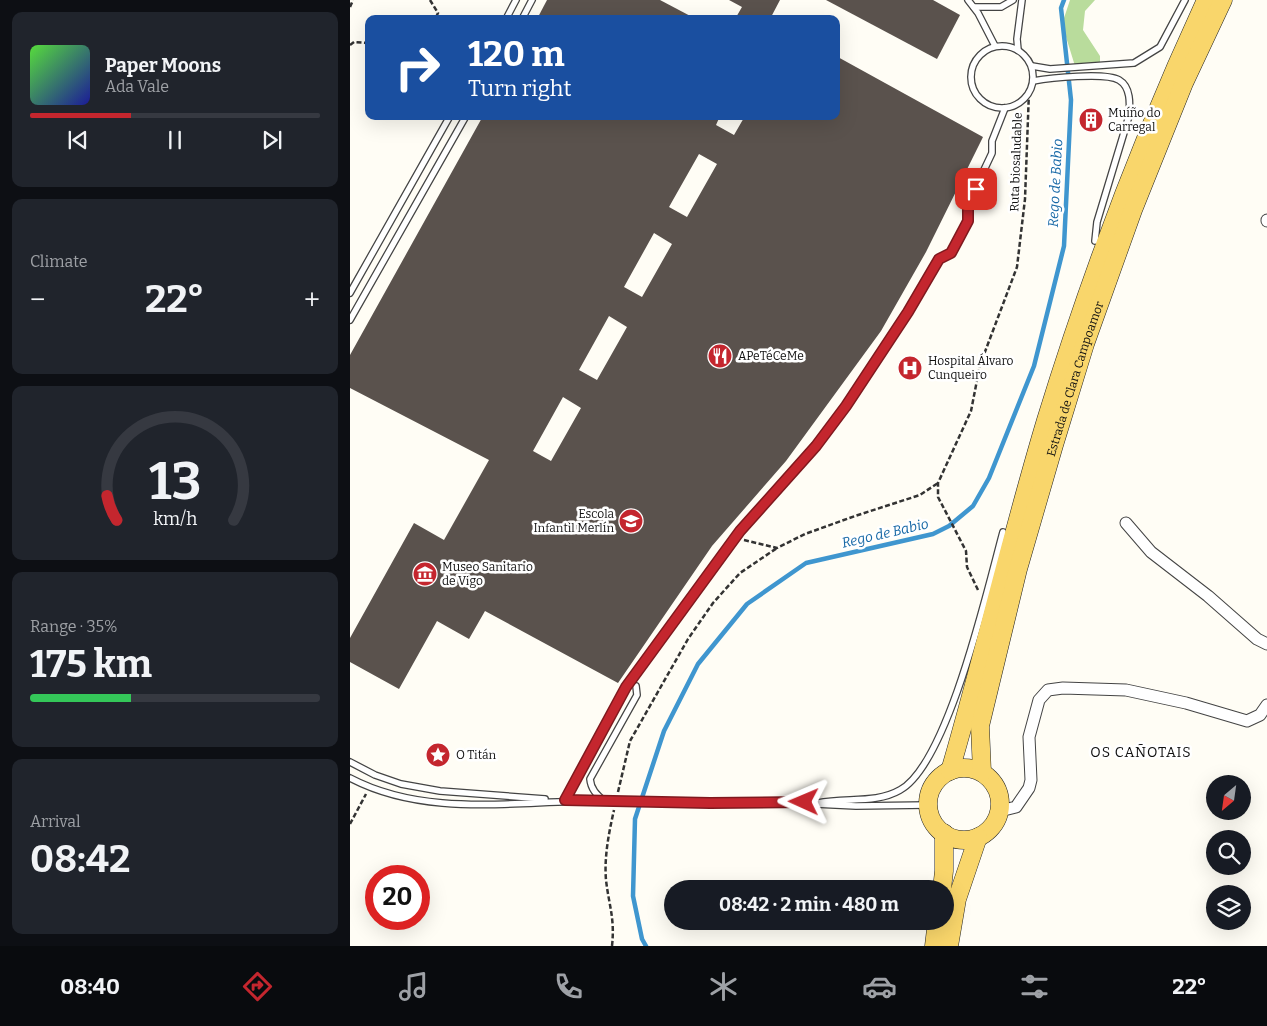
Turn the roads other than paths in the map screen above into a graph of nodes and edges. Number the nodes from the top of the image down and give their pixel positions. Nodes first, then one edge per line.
1 (516, 0) edge
2 (532, 0) edge
3 (968, 0) edge
4 (1013, 0) edge
5 (1022, 0) edge
6 (1185, 0) edge
7 (1195, 0) edge
8 (1206, 0) edge
9 (1223, 0) edge
10 (974, 7) junction
11 (508, 15) edge
12 (524, 15) edge
13 (996, 46) junction
14 (1018, 50) junction
15 (1032, 66) junction
16 (1033, 81) junction
17 (1005, 108) junction
18 (448, 120) edge
19 (464, 120) edge
20 (1095, 241) junction
21 (350, 293) edge
22 (350, 320) edge
23 (1126, 523) dead end
24 (1003, 532) junction
25 (1001, 576) junction
26 (1267, 644) edge
27 (636, 686) dead end
28 (1267, 705) edge
29 (350, 762) edge
30 (950, 771) junction
31 (982, 772) junction
32 (350, 778) edge
33 (565, 800) junction
34 (604, 801) junction
35 (818, 803) junction
36 (928, 805) junction
37 (1000, 811) junction
38 (944, 833) junction
39 (978, 837) junction
40 (943, 880) edge
41 (936, 930) edge
42 (934, 946) edge
43 (949, 946) edge

1 - 11 lane
2 - 12 lane
3 - 10 lane
4 - 10 lane
5 - 14 lane
6 - 15 lane
7 - 20 main road, Estrada de Clara Campoamor
8 - 25 main road, Estrada de Clara Campoamor
9 - 31 main road, Estrada de Clara Campoamor
10 - 13 lane
13 - 14 lane
13 - 17 lane
14 - 15 lane
15 - 16 lane
16 - 17 lane
16 - 20 lane
17 - 33 lane
18 - 21 lane
19 - 22 lane
20 - 24 main road, Estrada de Clara Campoamor
23 - 26 street
24 - 25 main road, Estrada de Clara Campoamor
24 - 35 lane
25 - 30 main road, Estrada de Clara Campoamor
27 - 34 lane
28 - 37 street
29 - 33 lane
30 - 31 main road
30 - 36 main road, Estrada de Clara Campoamor
31 - 37 main road
32 - 33 lane
33 - 34 lane
34 - 35 lane, bridge
35 - 36 lane
36 - 38 main road
37 - 39 main road
38 - 39 main road
38 - 40 main road
39 - 43 main road
41 - 42 main road

